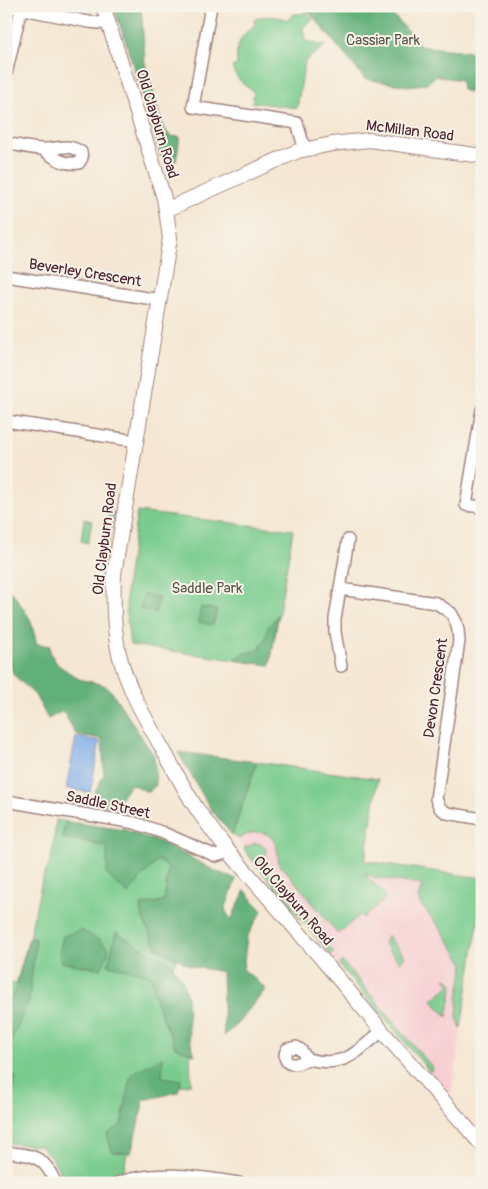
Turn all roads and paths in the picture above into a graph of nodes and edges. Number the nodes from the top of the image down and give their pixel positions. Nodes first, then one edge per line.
1 (7, 6) edge
2 (103, 6) edge
3 (211, 6) edge
4 (21, 9) junction
5 (108, 24) junction
6 (6, 74) edge
7 (6, 142) edge
8 (42, 149) dead end
9 (305, 150) junction
10 (482, 156) edge
11 (166, 210) junction
12 (6, 276) edge
13 (160, 300) junction
14 (482, 410) edge
15 (6, 421) edge
16 (136, 440) junction
17 (482, 507) edge
18 (348, 540) dead end
19 (340, 589) junction
20 (341, 666) dead end
21 (6, 801) edge
22 (482, 819) edge
23 (229, 852) junction
24 (382, 1031) junction
25 (307, 1059) dead end
26 (482, 1145) edge
27 (6, 1152) edge
28 (122, 1181) edge
29 (56, 1183) edge
30 (239, 1183) edge

1 - 4 street
2 - 5 main road, Old Clayburn Road
3 - 9 street
4 - 5 street
4 - 6 street
5 - 11 main road, Old Clayburn Road
7 - 8 street
9 - 10 main road, McMillan Road
9 - 11 main road, McMillan Road
11 - 13 main road, Old Clayburn Road
12 - 13 street, Beverley Crescent
13 - 16 main road, Old Clayburn Road
14 - 17 street
15 - 16 street
16 - 23 main road, Old Clayburn Road
18 - 19 street
19 - 20 street
19 - 22 street, Devon Crescent
21 - 23 street, Saddle Street
23 - 24 main road, Old Clayburn Road
24 - 25 street
24 - 26 main road, Old Clayburn Road
27 - 29 street
28 - 30 street

